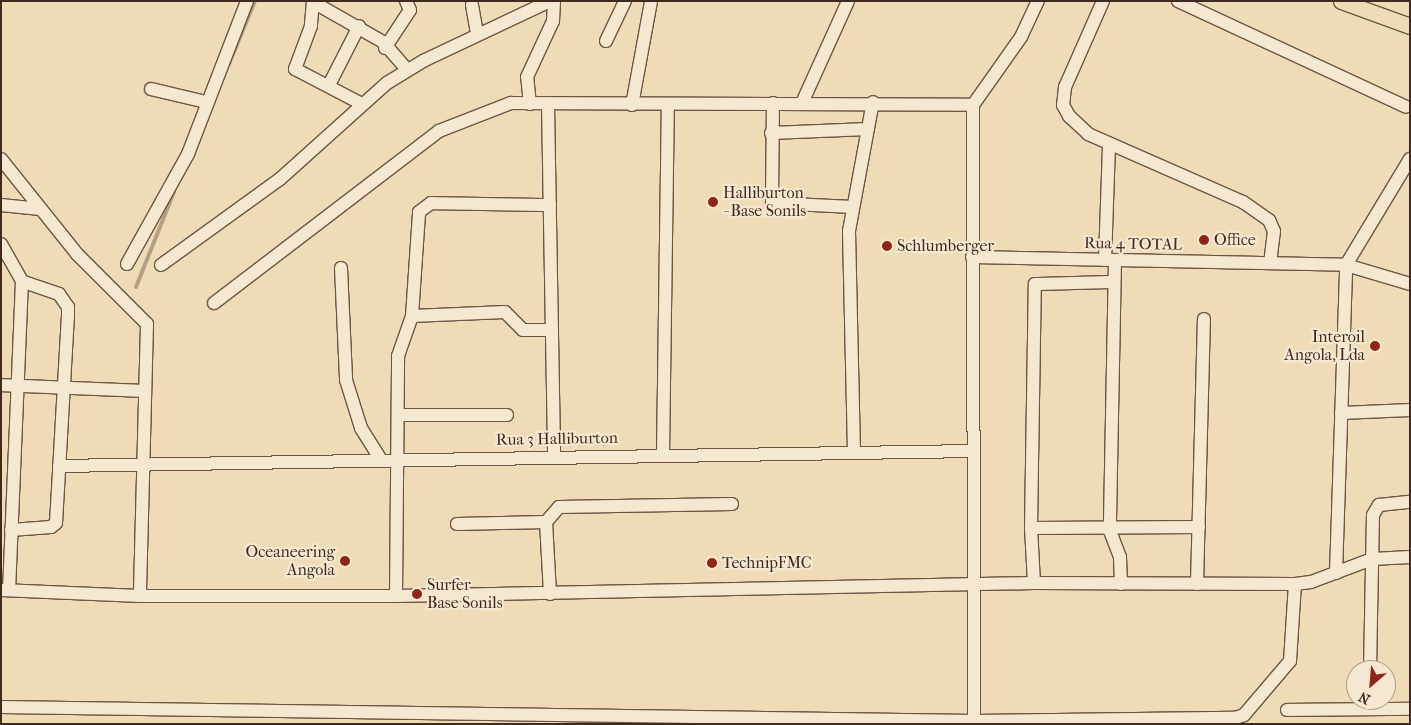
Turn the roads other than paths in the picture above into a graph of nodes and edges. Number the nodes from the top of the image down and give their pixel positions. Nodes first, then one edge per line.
1 (247, 1) edge
2 (406, 1) edge
3 (550, 1) edge
4 (554, 1) edge
5 (624, 1) edge
6 (651, 1) edge
7 (848, 1) edge
8 (1038, 1) edge
9 (1103, 1) edge
10 (1178, 1) edge
11 (1341, 1) edge
12 (313, 2) edge
13 (472, 5) dead end
14 (359, 26) junction
15 (1410, 26) edge
16 (477, 34) junction
17 (606, 41) dead end
18 (385, 48) junction
19 (408, 70) junction
20 (329, 85) junction
21 (151, 89) dead end
22 (206, 102) junction
23 (873, 102) junction
24 (773, 103) junction
25 (802, 103) junction
26 (362, 104) junction
27 (530, 104) junction
28 (548, 105) junction
29 (632, 105) junction
30 (973, 105) junction
31 (668, 106) junction
32 (1406, 108) dead end
33 (868, 129) junction
34 (771, 133) junction
35 (1108, 144) junction
36 (1, 159) edge
37 (1410, 159) edge
38 (1, 205) edge
39 (550, 205) junction
40 (853, 206) junction
41 (40, 209) junction
42 (1, 244) edge
43 (972, 257) junction
44 (1110, 260) junction
45 (1270, 263) junction
46 (127, 264) dead end
47 (160, 265) dead end
48 (1346, 265) junction
49 (341, 268) dead end
50 (22, 280) junction
51 (1114, 282) junction
52 (1410, 284) edge
53 (214, 303) dead end
54 (412, 316) junction
55 (1204, 319) dead end
56 (552, 330) junction
57 (1, 385) edge
58 (18, 385) junction
59 (62, 388) junction
60 (145, 391) junction
61 (1410, 410) edge
62 (1341, 413) junction
63 (398, 415) junction
64 (507, 415) dead end
65 (972, 451) junction
66 (854, 452) junction
67 (663, 454) junction
68 (554, 456) junction
69 (398, 457) junction
70 (380, 458) junction
71 (143, 464) junction
72 (60, 466) junction
73 (1410, 502) edge
74 (732, 504) dead end
75 (546, 522) junction
76 (457, 524) dead end
77 (1199, 527) junction
78 (1030, 528) junction
79 (11, 530) junction
80 (1110, 531) junction
81 (1410, 557) edge
82 (1372, 559) junction
83 (5, 565) edge
84 (1336, 572) junction
85 (1034, 583) junction
86 (1121, 584) junction
87 (1197, 584) junction
88 (1295, 584) junction
89 (975, 585) junction
90 (5, 590) edge
91 (550, 594) junction
92 (140, 596) junction
93 (396, 596) junction
94 (1370, 660) edge
95 (1346, 706) edge
96 (1, 707) edge
97 (1396, 707) edge
98 (1410, 709) edge
99 (1287, 710) dead end
100 (974, 721) junction

1 - 22 street
2 - 18 street
3 - 16 street
4 - 27 street
5 - 17 street
6 - 29 street
7 - 25 street
8 - 30 street
9 - 35 street
10 - 32 street
11 - 15 main road
12 - 14 street
12 - 20 street
13 - 16 street
14 - 18 street
14 - 20 street
16 - 19 street
18 - 19 street
19 - 26 street
20 - 26 street
21 - 22 street
22 - 46 street
23 - 25 street
23 - 30 street
23 - 33 street
24 - 25 street
24 - 31 street
24 - 34 street
26 - 47 street
27 - 28 street
27 - 53 street
28 - 29 street
28 - 39 street
29 - 31 street
30 - 43 street
31 - 67 street
33 - 34 street
33 - 40 street
34 - 40 street
35 - 44 street
35 - 45 street
36 - 41 street
37 - 48 street
38 - 41 street
39 - 54 street
39 - 56 street
40 - 66 street
41 - 60 street
42 - 50 street
43 - 44 street, Rua 4 TOTAL
43 - 65 street
44 - 45 street, Rua 4 TOTAL
44 - 51 street
45 - 48 street, Rua 4 TOTAL
48 - 52 street, Rua 4 TOTAL
48 - 62 street
49 - 70 street
50 - 58 street
50 - 59 street
51 - 78 street
51 - 80 street
54 - 56 street
54 - 63 street
55 - 77 street
56 - 68 street
57 - 58 street
58 - 59 street
58 - 79 street
59 - 60 street
59 - 72 street
60 - 71 street
61 - 62 street
62 - 84 street
63 - 64 street
63 - 69 street
65 - 66 street, Rua 3 Halliburton
65 - 89 street
66 - 67 street, Rua 3 Halliburton
67 - 68 street, Rua 3 Halliburton
68 - 69 street, Rua 3 Halliburton
69 - 70 street, Rua 3 Halliburton
69 - 93 street
70 - 71 street, Rua 3 Halliburton
71 - 72 street, Rua 3 Halliburton
71 - 92 street
72 - 79 street
73 - 82 street
74 - 75 street
75 - 76 street
75 - 91 street
77 - 80 street
77 - 87 street
78 - 80 street
78 - 85 street
79 - 83 street
80 - 86 street
81 - 82 street
82 - 84 street
82 - 94 street
83 - 90 street
84 - 88 street
85 - 86 street
85 - 89 street
86 - 87 street
87 - 88 street
88 - 100 street
89 - 91 street
89 - 100 street
90 - 92 street
91 - 93 street
92 - 93 street
95 - 99 street
96 - 100 street
97 - 98 street

